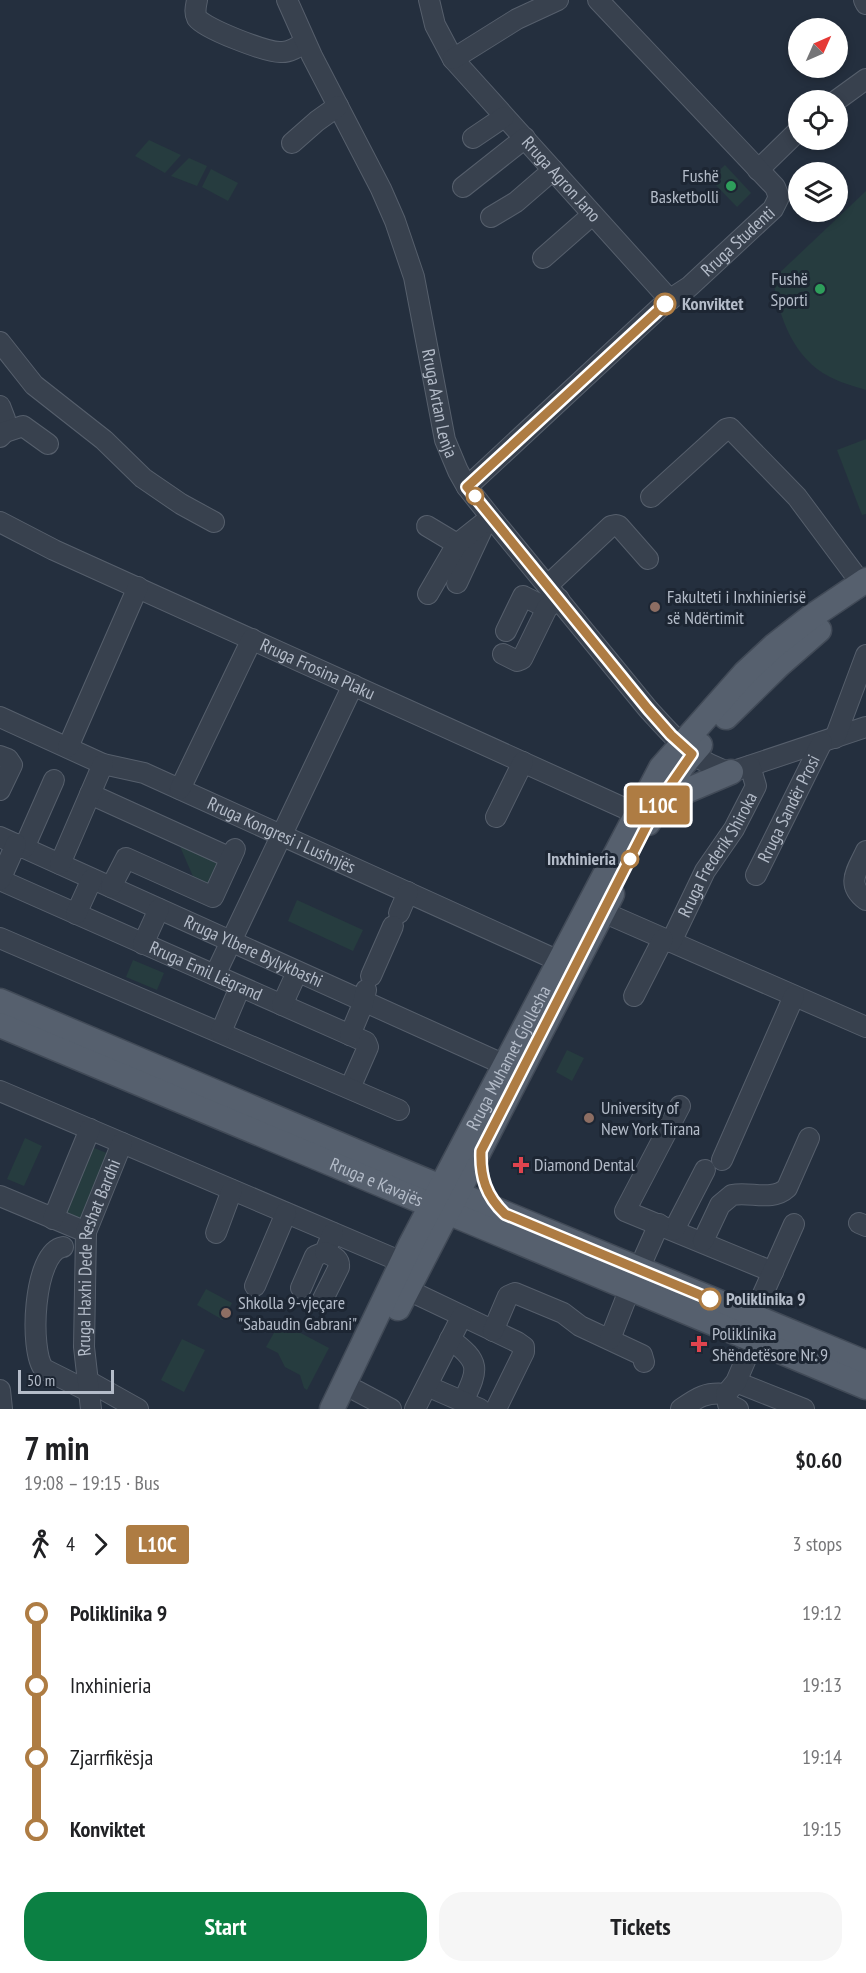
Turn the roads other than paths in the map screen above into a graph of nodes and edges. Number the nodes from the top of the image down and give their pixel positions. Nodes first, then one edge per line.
1 (197, 0) edge
2 (287, 0) edge
3 (429, 0) edge
4 (558, 0) edge
5 (598, 0) edge
6 (305, 42) junction
7 (453, 59) junction
8 (866, 79) edge
9 (848, 92) edge
10 (338, 106) junction
11 (504, 117) junction
12 (474, 138) dead end
13 (525, 138) junction
14 (788, 141) edge
15 (292, 144) dead end
16 (553, 170) junction
17 (758, 170) junction
18 (463, 187) dead end
19 (592, 215) junction
20 (491, 217) dead end
21 (543, 258) dead end
22 (670, 300) junction
23 (0, 342) edge
24 (0, 406) edge
25 (3, 435) edge
26 (48, 444) dead end
27 (467, 487) junction
28 (651, 497) dead end
29 (488, 518) junction
30 (0, 522) edge
31 (214, 522) dead end
32 (427, 526) dead end
33 (457, 544) junction
34 (648, 559) dead end
35 (457, 583) dead end
36 (138, 587) junction
37 (864, 587) edge
38 (428, 594) dead end
39 (552, 597) junction
40 (506, 631) dead end
41 (252, 639) junction
42 (503, 654) dead end
43 (866, 655) edge
44 (352, 685) junction
45 (2, 724) edge
46 (865, 728) edge
47 (828, 740) junction
48 (68, 747) junction
49 (687, 748) junction
50 (0, 756) edge
51 (523, 762) junction
52 (104, 764) junction
53 (740, 769) junction
54 (54, 780) dead end
55 (180, 789) junction
56 (0, 790) edge
57 (90, 794) junction
58 (646, 811) junction
59 (496, 817) dead end
60 (282, 836) junction
61 (238, 841) junction
62 (13, 843) edge
63 (856, 861) edge
64 (60, 864) junction
65 (756, 875) dead end
66 (92, 879) junction
67 (0, 880) edge
68 (111, 887) junction
69 (408, 892) junction
70 (866, 900) edge
71 (159, 909) junction
72 (603, 912) junction
73 (76, 914) junction
74 (0, 938) edge
75 (667, 940) junction
76 (231, 942) junction
77 (143, 944) junction
78 (559, 961) junction
79 (297, 972) junction
80 (215, 975) junction
81 (240, 987) junction
82 (367, 988) junction
83 (634, 996) dead end
84 (794, 996) junction
85 (0, 1001) edge
86 (282, 1005) junction
87 (0, 1025) edge
88 (866, 1026) edge
89 (221, 1032) junction
90 (350, 1035) junction
91 (505, 1065) junction
92 (350, 1088) junction
93 (0, 1090) edge
94 (680, 1106) dead end
95 (399, 1110) dead end
96 (90, 1129) junction
97 (809, 1138) dead end
98 (122, 1143) junction
99 (472, 1147) junction
100 (722, 1160) dead end
101 (705, 1170) dead end
102 (395, 1179) junction
103 (232, 1190) junction
104 (0, 1196) edge
105 (444, 1200) junction
106 (286, 1213) junction
107 (53, 1219) junction
108 (498, 1222) junction
109 (794, 1224) dead end
110 (666, 1227) junction
111 (216, 1233) dead end
112 (333, 1233) junction
113 (703, 1241) junction
114 (79, 1244) junction
115 (325, 1252) junction
116 (414, 1252) junction
117 (772, 1272) junction
118 (635, 1279) junction
119 (255, 1286) dead end
120 (301, 1288) dead end
121 (408, 1290) junction
122 (322, 1301) dead end
123 (462, 1316) junction
124 (742, 1326) junction
125 (493, 1331) junction
126 (450, 1339) junction
127 (610, 1339) junction
128 (644, 1362) dead end
129 (866, 1364) edge
130 (427, 1386) junction
131 (866, 1387) edge
132 (0, 1390) edge
133 (90, 1394) edge
134 (733, 1395) edge
135 (352, 1400) edge
136 (773, 1403) edge
137 (471, 1405) edge
138 (2, 1409) edge
139 (138, 1409) edge
140 (332, 1409) edge
141 (391, 1409) edge
142 (415, 1409) edge
143 (496, 1409) edge
144 (681, 1409) edge
145 (804, 1409) edge

1 - 6 street
2 - 6 street, Rruga Artan Lenja
3 - 7 street, Rruga Agron Jano
4 - 7 street
5 - 17 street, Rruga Studenti
6 - 10 street, Rruga Artan Lenja
7 - 11 street, Rruga Agron Jano
8 - 9 street
10 - 15 street
10 - 27 street, Rruga Artan Lenja
11 - 12 street
11 - 13 street, Rruga Agron Jano
13 - 16 street, Rruga Agron Jano
13 - 18 street
14 - 17 street
16 - 19 street, Rruga Agron Jano
16 - 20 street
17 - 22 street, Rruga Studenti
19 - 21 street
19 - 22 street, Rruga Agron Jano
22 - 27 street, Rruga Studenti
23 - 31 street
24 - 25 street
25 - 26 street
27 - 29 street, Rruga Artan Lenja
28 - 37 street
29 - 33 street
29 - 35 street
29 - 39 street, Rruga Artan Lenja
30 - 36 street, Rruga Frosina Plaku
32 - 33 street
33 - 38 street
34 - 39 street
36 - 41 street, Rruga Frosina Plaku
36 - 48 street
37 - 49 main road, Rruga Muhamet Gjollesha
39 - 40 street
39 - 42 street
39 - 49 street, Rruga Artan Lenja
41 - 44 street, Rruga Frosina Plaku
41 - 55 street
43 - 47 street, Rruga Sandër Prosi
44 - 51 street, Rruga Frosina Plaku
44 - 60 street
45 - 48 street, Rruga Kongresi i Lushnjës
46 - 47 street, Rruga Sandër Prosi
47 - 53 street, Rruga Sandër Prosi
47 - 65 street, Rruga Sandër Prosi
48 - 52 street, Rruga Kongresi i Lushnjës
49 - 53 street
49 - 58 main road, Rruga Muhamet Gjollesha
50 - 56 street
51 - 58 street, Rruga Frosina Plaku
51 - 59 street
52 - 55 street, Rruga Kongresi i Lushnjës
52 - 57 street
53 - 58 main road
53 - 75 street, Rruga Frederik Shiroka
54 - 62 street
55 - 61 street, Rruga Kongresi i Lushnjës
57 - 61 street
57 - 64 street
58 - 72 main road, Rruga Muhamet Gjollesha
58 - 78 main road, Rruga Muhamet Gjollesha
60 - 61 street, Rruga Kongresi i Lushnjës
60 - 69 street, Rruga Kongresi i Lushnjës
60 - 76 street
61 - 68 street
62 - 64 street, Rruga Ylbere Bylykbashi
62 - 67 street
63 - 70 street
64 - 66 street, Rruga Ylbere Bylykbashi
66 - 68 street, Rruga Ylbere Bylykbashi
66 - 73 street
67 - 73 street, Rruga Emil Lëgrand
68 - 71 street, Rruga Ylbere Bylykbashi
69 - 78 street, Rruga Kongresi i Lushnjës
69 - 82 street
71 - 76 street, Rruga Ylbere Bylykbashi
71 - 77 street
72 - 75 street, Rruga Frederik Shiroka
72 - 99 main road, Rruga Muhamet Gjollesha
73 - 77 street, Rruga Emil Lëgrand
74 - 89 street
75 - 83 street, Rruga Frederik Shiroka
75 - 84 street, Rruga Frederik Shiroka
76 - 79 street, Rruga Ylbere Bylykbashi
76 - 80 street
77 - 80 street, Rruga Emil Lëgrand
78 - 91 main road, Rruga Muhamet Gjollesha
79 - 82 street, Rruga Ylbere Bylykbashi
79 - 86 street
80 - 81 street, Rruga Emil Lëgrand
81 - 86 street, Rruga Emil Lëgrand
81 - 89 street
82 - 90 street
82 - 91 street, Rruga Ylbere Bylykbashi
84 - 88 street, Rruga Frederik Shiroka
84 - 100 street
85 - 102 main road, Rruga e Kavajës
86 - 90 street, Rruga Emil Lëgrand
87 - 102 main road, Rruga e Kavajës
89 - 92 street
90 - 92 street, Rruga Emil Lëgrand
91 - 99 main road, Rruga Muhamet Gjollesha
92 - 95 street
93 - 96 street
94 - 110 street
96 - 98 street
96 - 107 street
97 - 113 street
98 - 103 street
98 - 114 street, Rruga Haxhi Dede Reshat Bardhi
99 - 102 main road
99 - 105 main road, Rruga Muhamet Gjollesha
99 - 108 main road
101 - 110 street
102 - 105 main road, Rruga e Kavajës
102 - 116 main road
103 - 106 street
103 - 111 street
104 - 107 street
105 - 108 main road, Rruga e Kavajës
105 - 116 main road, Rruga Muhamet Gjollesha
106 - 112 street
106 - 119 street
107 - 114 street
108 - 116 main road
108 - 118 main road, Rruga e Kavajës
109 - 117 street
110 - 113 street
110 - 118 street
112 - 115 street
112 - 116 street
113 - 117 street
114 - 133 street, Rruga Haxhi Dede Reshat Bardhi
114 - 133 street
115 - 120 street
115 - 122 street
116 - 121 main road, Rruga Muhamet Gjollesha
116 - 140 main road, Rruga Muhamet Gjollesha
117 - 124 street
118 - 124 main road, Rruga e Kavajës
118 - 127 street
121 - 123 street
121 - 135 main road, Rruga Muhamet Gjollesha
123 - 125 street
123 - 126 street
124 - 129 main road, Rruga e Kavajës
124 - 131 main road, Rruga e Kavajës
124 - 134 street
125 - 127 street
125 - 143 street
126 - 130 street
126 - 137 street
127 - 128 street
130 - 137 street
130 - 142 street
132 - 138 street
133 - 139 street
134 - 136 street
134 - 144 street
135 - 141 street
136 - 145 street

